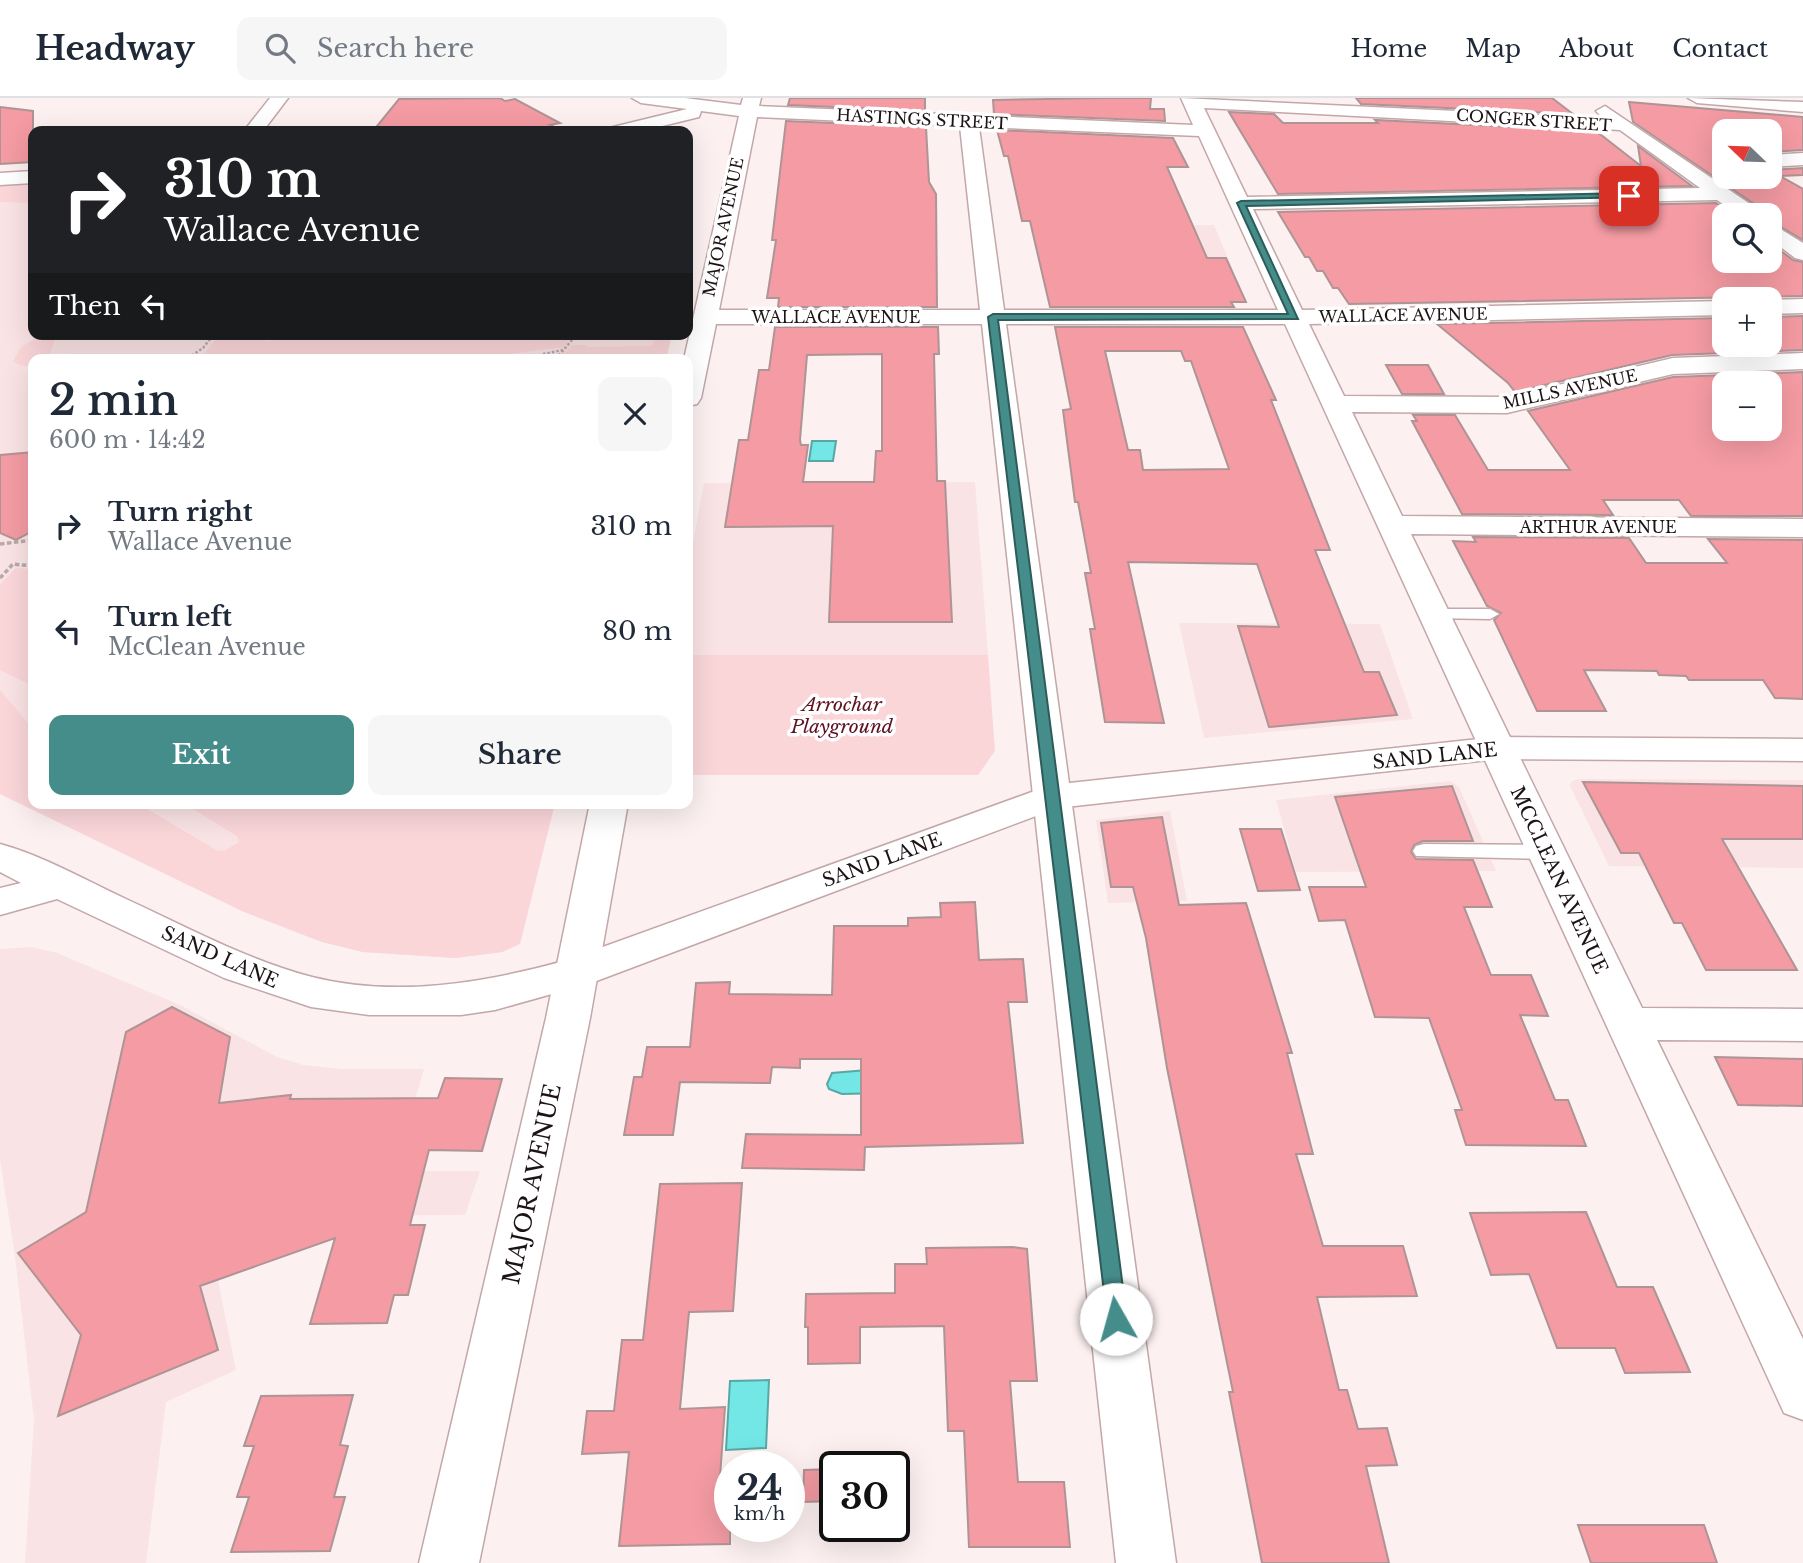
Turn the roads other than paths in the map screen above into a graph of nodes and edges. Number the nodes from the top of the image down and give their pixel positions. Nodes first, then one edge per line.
1 (279, 98) edge
2 (640, 98) edge
3 (1586, 98) edge
4 (1697, 98) edge
5 (1191, 100) edge
6 (712, 102) edge
7 (750, 104) edge
8 (1803, 107) edge
9 (969, 122) junction
10 (1624, 125) junction
11 (257, 126) edge
12 (640, 126) edge
13 (1205, 131) junction
14 (1803, 159) edge
15 (1782, 160) edge
16 (1712, 164) dead end
17 (1682, 166) junction
18 (28, 177) edge
19 (0, 179) edge
20 (1721, 194) junction
21 (1241, 203) junction
22 (1734, 203) edge
23 (1782, 238) edge
24 (1803, 252) edge
25 (1803, 306) edge
26 (1782, 307) edge
27 (1712, 308) edge
28 (704, 317) junction
29 (993, 317) junction
30 (1294, 317) junction
31 (1803, 361) edge
32 (693, 373) edge
33 (1336, 404) junction
34 (1392, 525) junction
35 (1803, 528) edge
36 (1434, 614) junction
37 (1490, 614) dead end
38 (1497, 748) junction
39 (1803, 750) edge
40 (1051, 797) junction
41 (608, 809) edge
42 (1424, 850) dead end
43 (1545, 852) junction
44 (3, 856) edge
45 (63, 884) junction
46 (0, 902) edge
47 (576, 973) junction
48 (1627, 1024) junction
49 (1803, 1025) edge
50 (1803, 1396) edge
51 (449, 1563) edge
52 (1146, 1563) edge

1 - 11 street
2 - 6 street, HASTINGS STREET
3 - 10 street
4 - 8 street
5 - 10 street, CONGER STREET
5 - 13 street, MCCLEAN AVENUE
6 - 7 street, HASTINGS STREET
6 - 12 street
7 - 9 street, HASTINGS STREET
7 - 28 street, MAJOR AVENUE
9 - 13 street, HASTINGS STREET
9 - 29 street
10 - 17 street
13 - 21 street, MCCLEAN AVENUE
14 - 15 street
16 - 17 street
17 - 20 street
18 - 19 street
20 - 21 street
20 - 22 street
21 - 30 street, MCCLEAN AVENUE
23 - 24 street
25 - 26 street
27 - 30 street, WALLACE AVENUE
28 - 29 street, WALLACE AVENUE
28 - 32 street, MAJOR AVENUE
29 - 30 street, WALLACE AVENUE
29 - 40 street
30 - 33 street, MCCLEAN AVENUE
31 - 33 street, MILLS AVENUE
33 - 34 street, MCCLEAN AVENUE
34 - 35 street, ARTHUR AVENUE
34 - 36 street, MCCLEAN AVENUE
36 - 37 lane
36 - 38 street, MCCLEAN AVENUE
38 - 39 street, SAND LANE
38 - 40 street, SAND LANE
38 - 43 street, MCCLEAN AVENUE
40 - 47 street, SAND LANE
40 - 52 street
41 - 47 street, MAJOR AVENUE
42 - 43 lane
43 - 48 street, MCCLEAN AVENUE
44 - 45 street, SAND LANE
45 - 46 street
45 - 47 street, SAND LANE
47 - 51 street, MAJOR AVENUE
48 - 49 street
48 - 50 street, MCCLEAN AVENUE

